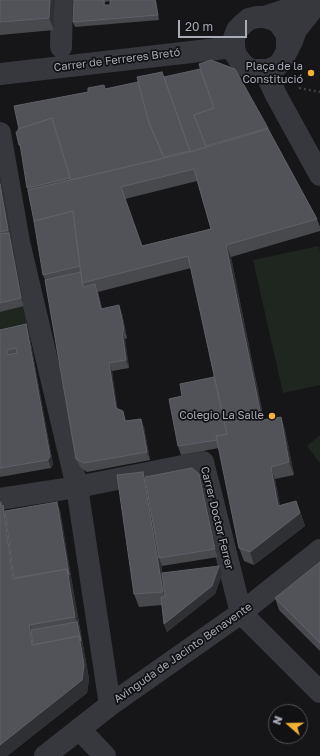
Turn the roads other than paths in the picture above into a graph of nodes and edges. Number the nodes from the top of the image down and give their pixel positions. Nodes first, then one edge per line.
1 (62, 0) edge
2 (319, 0) edge
3 (277, 13) edge
4 (61, 47) dead end
5 (234, 47) junction
6 (287, 51) junction
7 (268, 70) junction
8 (0, 74) edge
9 (0, 133) edge
10 (320, 175) edge
11 (77, 487) junction
12 (0, 499) edge
13 (320, 550) edge
14 (241, 613) junction
15 (320, 692) edge
16 (110, 705) junction
17 (79, 729) junction
18 (45, 756) edge
19 (105, 756) edge

1 - 4 street
2 - 3 street
2 - 6 street
3 - 5 street
3 - 6 street
5 - 7 street
5 - 8 street, Carrer de Ferreres Bretó
6 - 7 street
7 - 10 street
9 - 11 street
11 - 12 street, Carrer Doctor Ferrer
11 - 14 street, Carrer Doctor Ferrer
11 - 16 street
13 - 14 street, Avinguda de Jacinto Benavente
14 - 15 street
14 - 16 street, Avinguda de Jacinto Benavente
16 - 17 street, Avinguda de Jacinto Benavente
17 - 18 street, Avinguda de Jacinto Benavente
17 - 19 street

